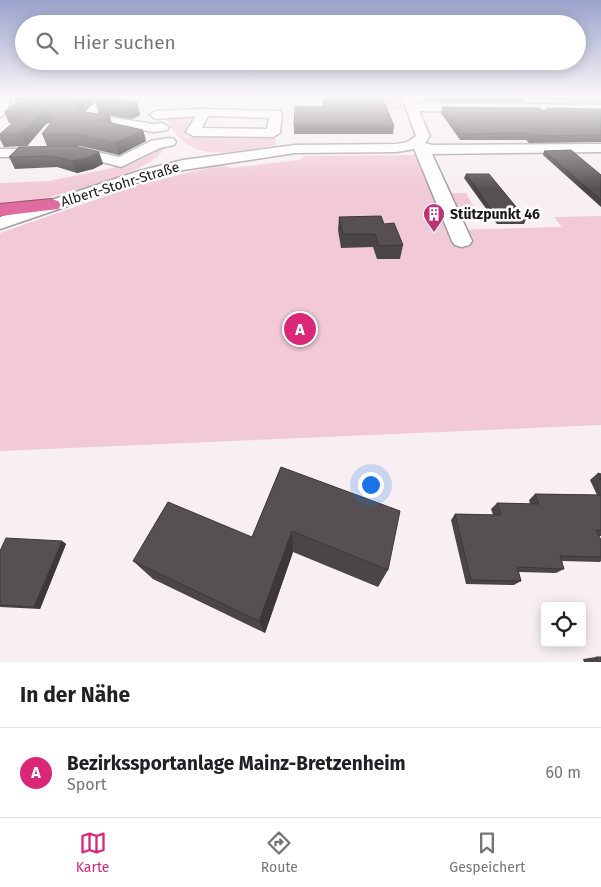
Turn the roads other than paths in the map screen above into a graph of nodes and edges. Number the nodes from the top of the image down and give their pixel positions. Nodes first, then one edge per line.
1 (162, 128) edge
2 (195, 128) edge
3 (274, 128) edge
4 (420, 128) edge
5 (90, 138) edge
6 (42, 141) edge
7 (418, 145) junction
8 (171, 146) junction
9 (601, 148) edge
10 (80, 152) junction
11 (0, 153) edge
12 (31, 154) junction
13 (244, 155) junction
14 (183, 164) junction
15 (145, 174) junction
16 (51, 205) junction
17 (0, 210) edge
18 (0, 223) edge
19 (462, 241) dead end

1 - 8 street
2 - 3 street
4 - 7 street
5 - 10 street
6 - 12 street
7 - 9 street, Albert-Stohr-Straße
7 - 13 street, Albert-Stohr-Straße
7 - 19 street
8 - 10 street
8 - 13 street
8 - 14 street
8 - 15 street
10 - 12 street
11 - 12 street
13 - 14 street, Albert-Stohr-Straße
14 - 15 street, Albert-Stohr-Straße
15 - 16 street, Albert-Stohr-Straße
16 - 17 highway
16 - 18 street, Albert-Stohr-Straße

